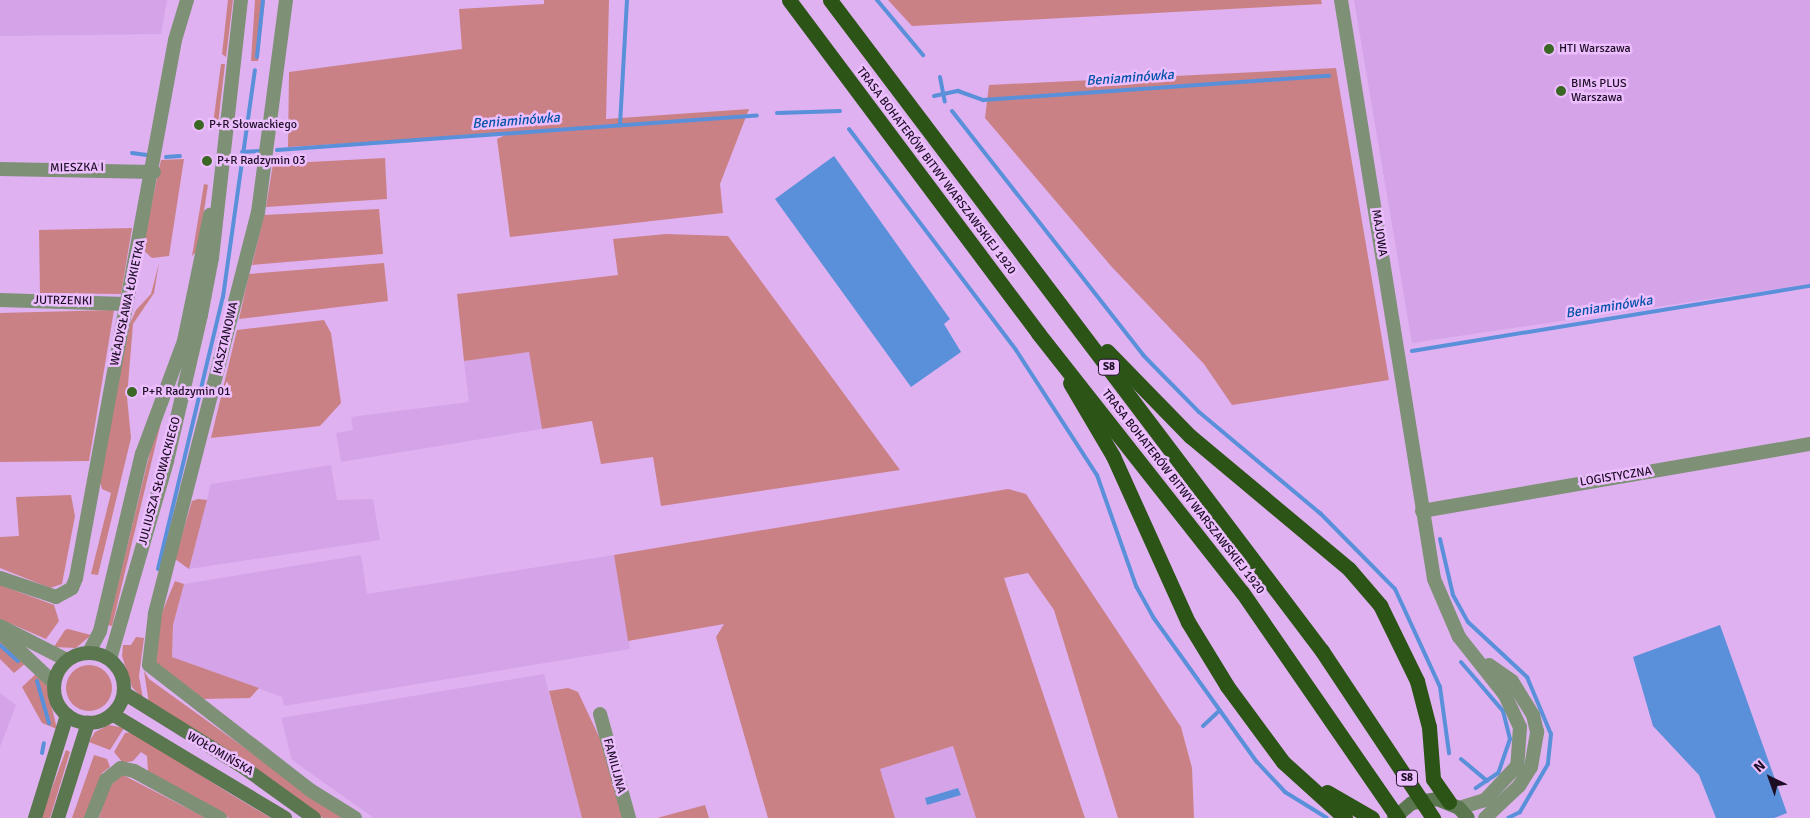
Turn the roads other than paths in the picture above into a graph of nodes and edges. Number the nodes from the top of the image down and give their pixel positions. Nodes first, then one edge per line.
1 (186, 0) edge
2 (241, 0) edge
3 (286, 0) edge
4 (789, 0) edge
5 (830, 0) edge
6 (1342, 0) edge
7 (0, 169) edge
8 (154, 172) junction
9 (219, 184) junction
10 (0, 300) edge
11 (125, 304) junction
12 (1066, 310) junction
13 (1038, 333) junction
14 (1810, 444) edge
15 (1422, 511) junction
16 (0, 578) edge
17 (0, 626) edge
18 (0, 632) edge
19 (89, 652) junction
20 (1478, 658) junction
21 (110, 659) junction
22 (67, 660) junction
23 (54, 683) junction
24 (124, 694) junction
25 (112, 714) junction
26 (600, 714) dead end
27 (67, 715) junction
28 (88, 723) junction
29 (1305, 781) junction
30 (1458, 810) edge
31 (35, 818) edge
32 (58, 818) edge
33 (92, 818) edge
34 (220, 818) edge
35 (285, 818) edge
36 (314, 818) edge
37 (355, 818) edge
38 (629, 818) edge
39 (1345, 818) edge
40 (1372, 818) edge
41 (1394, 818) edge
42 (1398, 818) edge
43 (1433, 818) edge
44 (1485, 818) edge

1 - 8 street, WŁADYSŁAWA ŁOKIETKA
2 - 9 street, JULIUSZA SŁOWACKIEGO
3 - 37 street, KASZTANOWA
4 - 13 highway, TRASA BOHATERÓW BITWY WARSZAWSKIEJ 1920 / S8
5 - 12 highway, TRASA BOHATERÓW BITWY WARSZAWSKIEJ 1920 / S8
6 - 15 street, MAJOWA
7 - 8 street, MIESZKA I
8 - 11 street, WŁADYSŁAWA ŁOKIETKA
9 - 19 street, JULIUSZA SŁOWACKIEGO
9 - 21 street, JULIUSZA SŁOWACKIEGO
10 - 11 street, JUTRZENKI
11 - 16 street, WŁADYSŁAWA ŁOKIETKA
12 - 30 highway
12 - 43 highway, TRASA BOHATERÓW BITWY WARSZAWSKIEJ 1920 / S8
13 - 29 highway
13 - 42 highway, TRASA BOHATERÓW BITWY WARSZAWSKIEJ 1920 / S8
14 - 15 street, LOGISTYCZNA
15 - 20 street, MAJOWA
17 - 22 street
18 - 23 street
19 - 21 main road
19 - 22 main road
20 - 30 street
20 - 44 street
21 - 24 main road
22 - 23 main road
23 - 27 main road
24 - 25 main road
24 - 36 main road, WOŁOMIŃSKA
25 - 28 main road
25 - 35 main road, WOŁOMIŃSKA
26 - 38 street, FAMILIJNA
27 - 28 main road
27 - 31 main road
28 - 32 main road
29 - 39 highway
29 - 40 highway
30 - 41 main road
33 - 34 street

